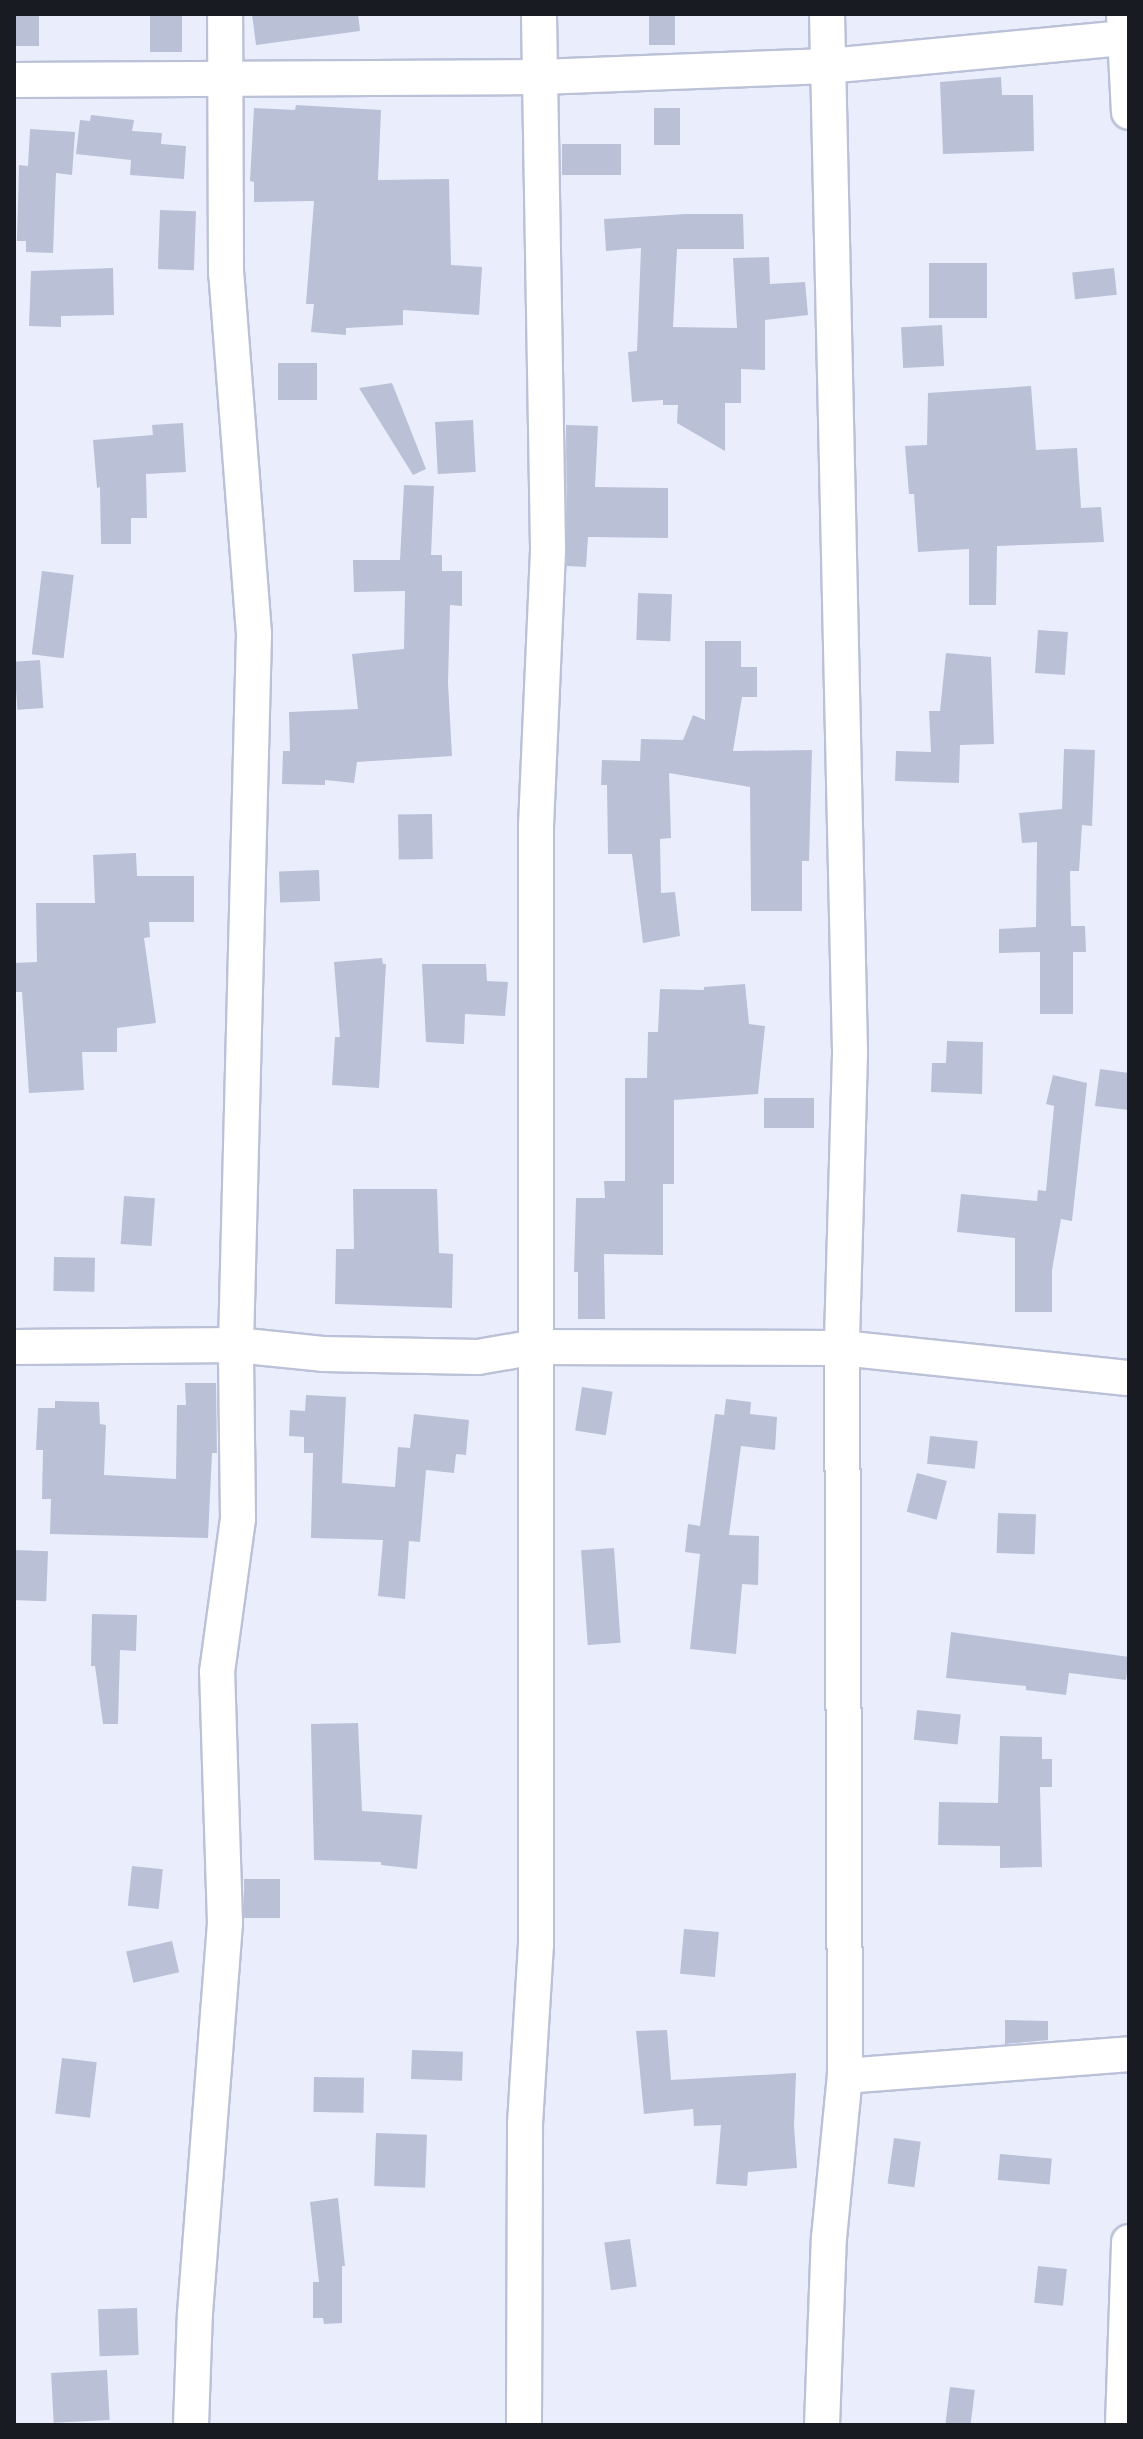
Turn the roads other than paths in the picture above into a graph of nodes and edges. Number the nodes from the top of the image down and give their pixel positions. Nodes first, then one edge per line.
1 (225, 14) edge
2 (539, 14) edge
3 (827, 14) edge
4 (1124, 26) edge
5 (828, 66) junction
6 (225, 76) junction
7 (540, 77) junction
8 (14, 80) edge
9 (1129, 112) edge
10 (236, 1345) junction
11 (14, 1347) edge
12 (536, 1347) junction
13 (842, 1348) junction
14 (1129, 1378) edge
15 (1129, 2054) edge
16 (845, 2076) junction
17 (1129, 2242) edge
18 (191, 2425) edge
19 (524, 2425) edge
20 (822, 2425) edge
21 (1123, 2425) edge

1 - 6 street
2 - 7 street
3 - 5 street
4 - 5 street
4 - 9 street
5 - 7 street
5 - 13 street
6 - 7 street
6 - 8 street
6 - 10 street
7 - 12 street
10 - 11 street
10 - 12 street
10 - 18 street
12 - 13 street
12 - 19 street
13 - 14 street
13 - 16 street
15 - 16 street
16 - 20 street
17 - 21 street

